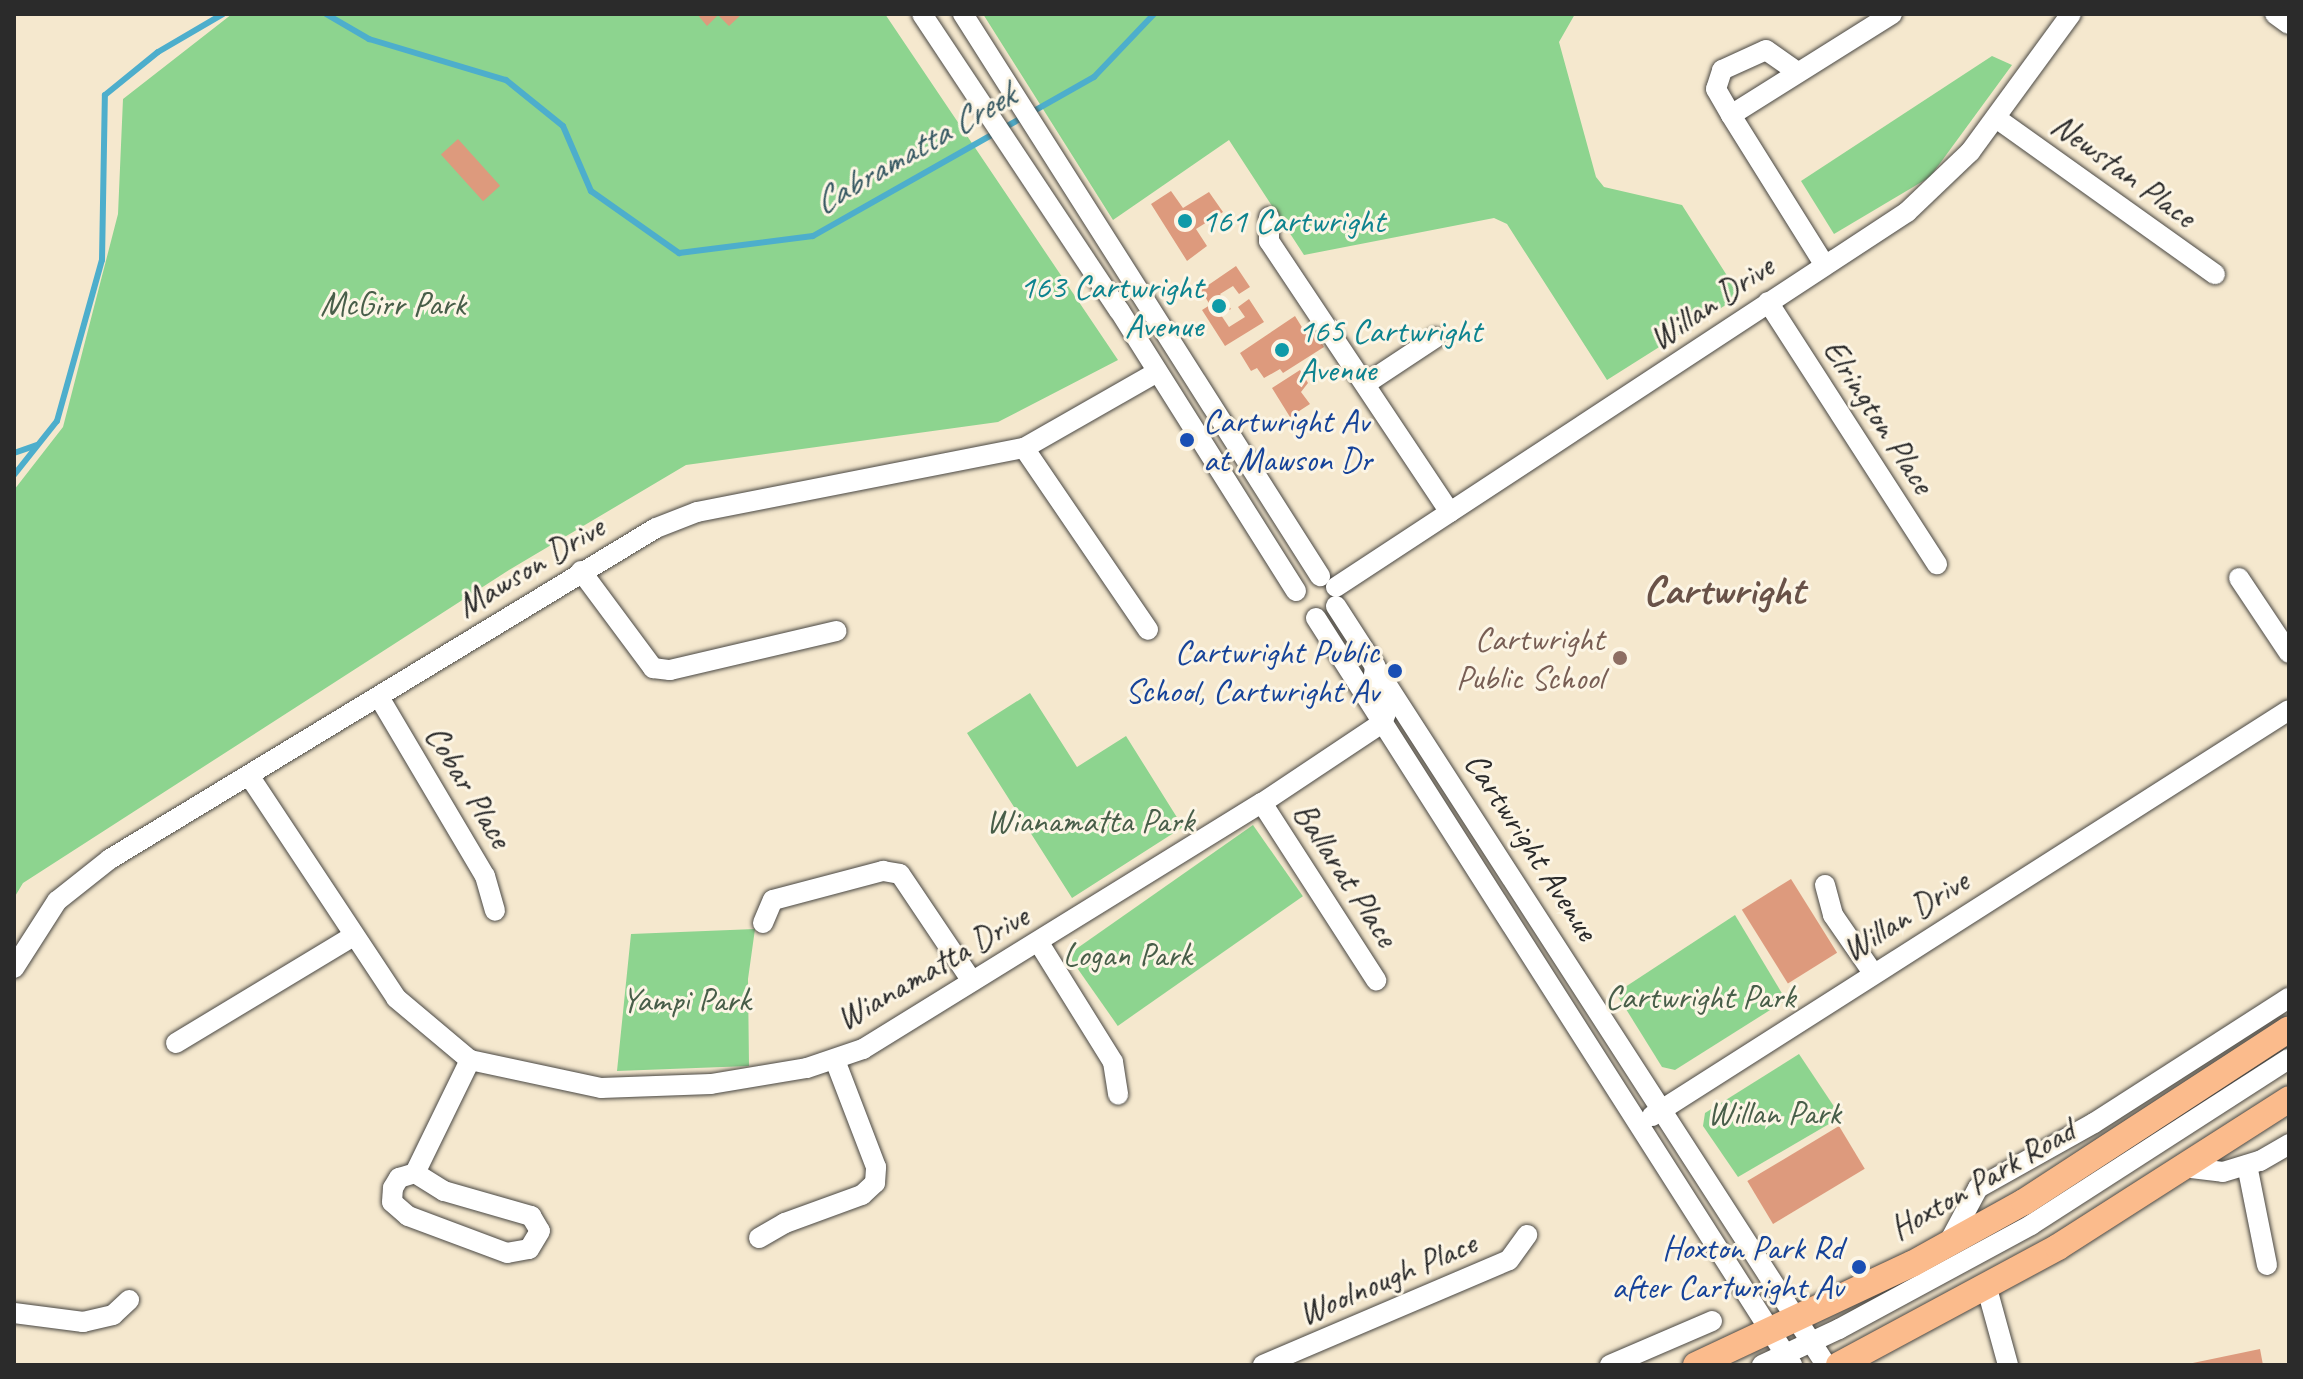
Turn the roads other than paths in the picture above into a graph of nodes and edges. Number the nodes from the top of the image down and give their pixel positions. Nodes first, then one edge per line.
1 (963, 14) edge
2 (1892, 14) edge
3 (2071, 14) edge
4 (2275, 14) edge
5 (927, 21) edge
6 (2289, 24) edge
7 (1798, 72) junction
8 (1731, 115) junction
9 (1996, 118) junction
10 (1269, 217) dead end
11 (1824, 264) junction
12 (2215, 274) dead end
13 (1768, 302) junction
14 (1157, 316) junction
15 (1435, 338) dead end
16 (1157, 372) junction
17 (1367, 383) junction
18 (1206, 389) junction
19 (1024, 448) junction
20 (1450, 512) junction
21 (1937, 564) dead end
22 (581, 571) junction
23 (2239, 578) dead end
24 (1331, 590) junction
25 (1296, 591) junction
26 (1316, 618) junction
27 (1148, 630) dead end
28 (836, 631) dead end
29 (2289, 653) edge
30 (1375, 665) junction
31 (379, 697) junction
32 (2289, 710) edge
33 (1382, 723) junction
34 (250, 777) junction
35 (1262, 803) junction
36 (1825, 885) dead end
37 (495, 911) dead end
38 (763, 923) dead end
39 (352, 937) junction
40 (1039, 943) junction
41 (14, 968) edge
42 (1873, 973) junction
43 (1376, 980) dead end
44 (972, 981) junction
45 (2289, 998) edge
46 (2289, 1029) edge
47 (176, 1043) dead end
48 (2289, 1059) edge
49 (470, 1060) junction
50 (835, 1060) junction
51 (1118, 1095) dead end
52 (2289, 1099) edge
53 (1662, 1110) junction
54 (1638, 1124) junction
55 (2289, 1144) edge
56 (2247, 1165) junction
57 (2183, 1167) junction
58 (415, 1173) junction
59 (1527, 1235) dead end
60 (759, 1238) dead end
61 (1948, 1244) junction
62 (2267, 1265) dead end
63 (1986, 1285) junction
64 (129, 1300) dead end
65 (14, 1313) edge
66 (1797, 1319) junction
67 (1712, 1321) dead end
68 (1812, 1341) junction
69 (1783, 1351) edge
70 (1263, 1365) edge
71 (1610, 1365) edge
72 (1696, 1365) edge
73 (1762, 1365) edge
74 (1826, 1365) edge
75 (1839, 1365) edge
76 (2008, 1365) edge

1 - 14 street, Cartwright Avenue
2 - 7 street
3 - 9 street, Willan Drive
4 - 6 street
5 - 16 street
7 - 8 street
7 - 8 street
8 - 11 street
9 - 11 street, Willan Drive
9 - 12 street, Newstan Place
10 - 17 street
11 - 13 street, Willan Drive
13 - 20 street, Willan Drive
13 - 21 street, Elrington Place
14 - 16 street
14 - 18 street, Cartwright Avenue
15 - 17 street
16 - 18 street
16 - 19 street, Mawson Drive
16 - 25 street
17 - 20 street
18 - 24 street, Cartwright Avenue
19 - 22 street, Mawson Drive
19 - 27 street
20 - 24 street, Willan Drive
22 - 28 street
22 - 31 street, Mawson Drive
23 - 29 street
24 - 25 street
24 - 26 street
24 - 30 street, Cartwright Avenue
25 - 26 street, Cartwright Avenue
26 - 33 street, Cartwright Avenue
30 - 33 street
30 - 53 street, Cartwright Avenue
31 - 34 street, Mawson Drive
31 - 37 street, Cobar Place
32 - 42 street, Willan Drive
33 - 35 street, Wianamatta Drive
33 - 54 street, Cartwright Avenue
34 - 39 street, Wianamatta Drive
34 - 41 street, Mawson Drive
35 - 40 street, Wianamatta Drive
35 - 43 street, Ballarat Place
36 - 42 street
38 - 44 street
39 - 47 street
39 - 49 street, Wianamatta Drive
40 - 44 street, Wianamatta Drive
40 - 51 street
42 - 53 street, Willan Drive
44 - 50 street, Wianamatta Drive
45 - 61 street
46 - 61 main road, Hoxton Park Road
48 - 68 street
49 - 50 street, Wianamatta Drive
49 - 58 street
50 - 60 street
52 - 57 main road
53 - 54 street, Willan Drive
53 - 66 street, Cartwright Avenue
54 - 69 street, Cartwright Avenue
55 - 56 street
56 - 57 street
56 - 62 street
57 - 63 main road
58 - 58 street
59 - 70 street, Woolnough Place
61 - 66 main road, Hoxton Park Road
63 - 75 main road
63 - 76 street
64 - 65 street
66 - 68 street, Cartwright Avenue
66 - 69 main road, Hoxton Park Road
67 - 71 street
68 - 69 street
68 - 74 street, Cartwright Avenue
69 - 72 main road, Hoxton Park Road
69 - 73 street

